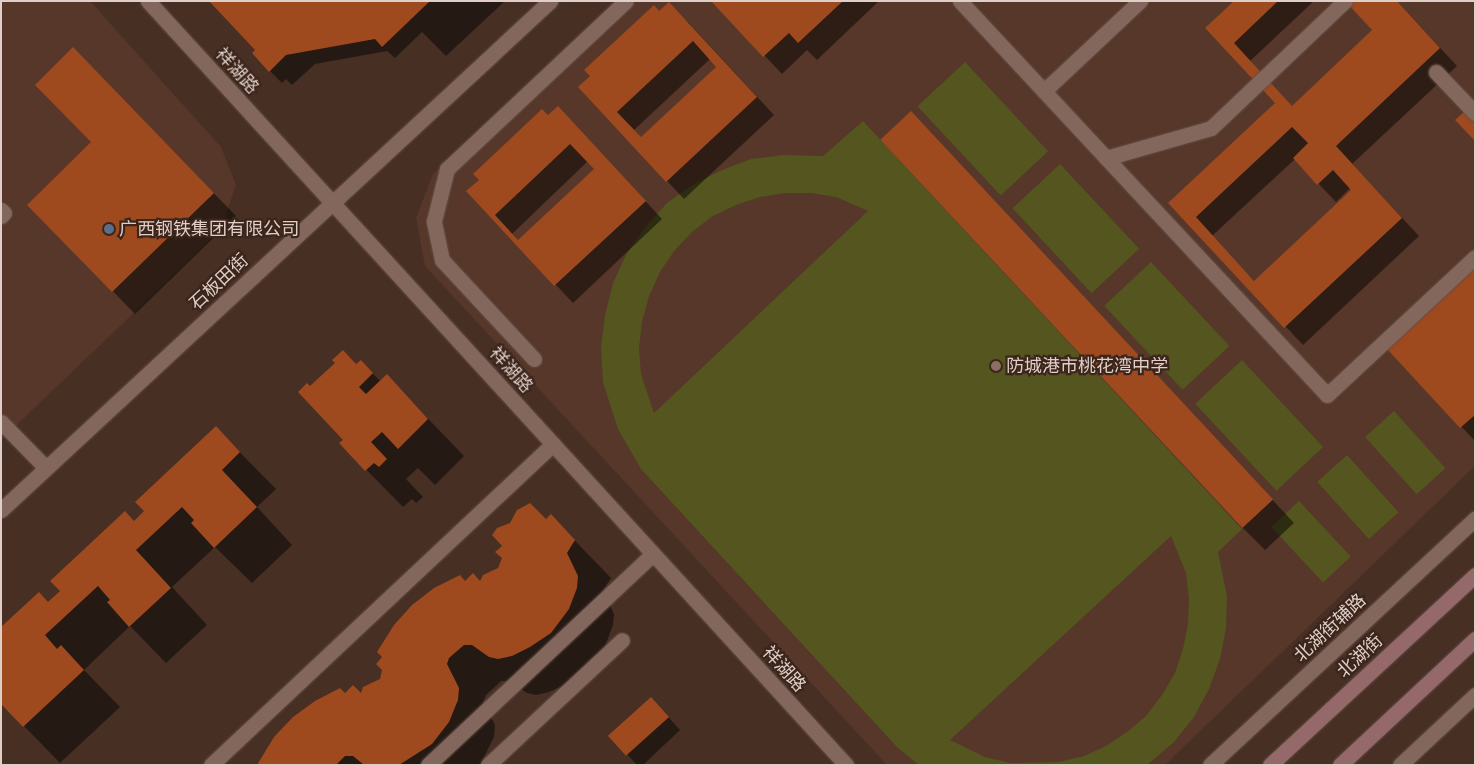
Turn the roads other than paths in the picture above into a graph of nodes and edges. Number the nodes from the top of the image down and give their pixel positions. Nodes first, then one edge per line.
1 (148, 1) edge
2 (550, 1) edge
3 (626, 1) edge
4 (960, 1) edge
5 (1140, 1) edge
6 (1345, 1) edge
7 (1436, 72) dead end
8 (1044, 91) junction
9 (1475, 113) edge
10 (1106, 158) junction
11 (332, 203) junction
12 (1, 210) edge
13 (1, 216) edge
14 (1475, 256) edge
15 (534, 359) dead end
16 (1, 422) edge
17 (553, 444) junction
18 (46, 468) junction
19 (1, 510) edge
20 (1475, 519) edge
21 (653, 554) junction
22 (1475, 575) edge
23 (622, 640) dead end
24 (1475, 640) edge
25 (1475, 695) edge
26 (211, 765) edge
27 (428, 765) edge
28 (488, 765) edge
29 (846, 765) edge
30 (1210, 765) edge
31 (1270, 765) edge
32 (1340, 765) edge
33 (1400, 765) edge

1 - 11 street, 祥湖路
2 - 11 street, 石板田街
3 - 15 street
4 - 8 street
5 - 8 street
6 - 10 street
7 - 9 street
8 - 10 street
10 - 14 street
11 - 17 street, 祥湖路
11 - 18 street, 石板田街
12 - 13 street
16 - 18 street
17 - 21 street, 祥湖路
17 - 26 street
18 - 19 street, 石板田街
20 - 30 street, 北湖街辅路
21 - 27 street
21 - 29 street, 祥湖路
22 - 31 main road, 北湖街
23 - 28 street
24 - 32 main road
25 - 33 street

